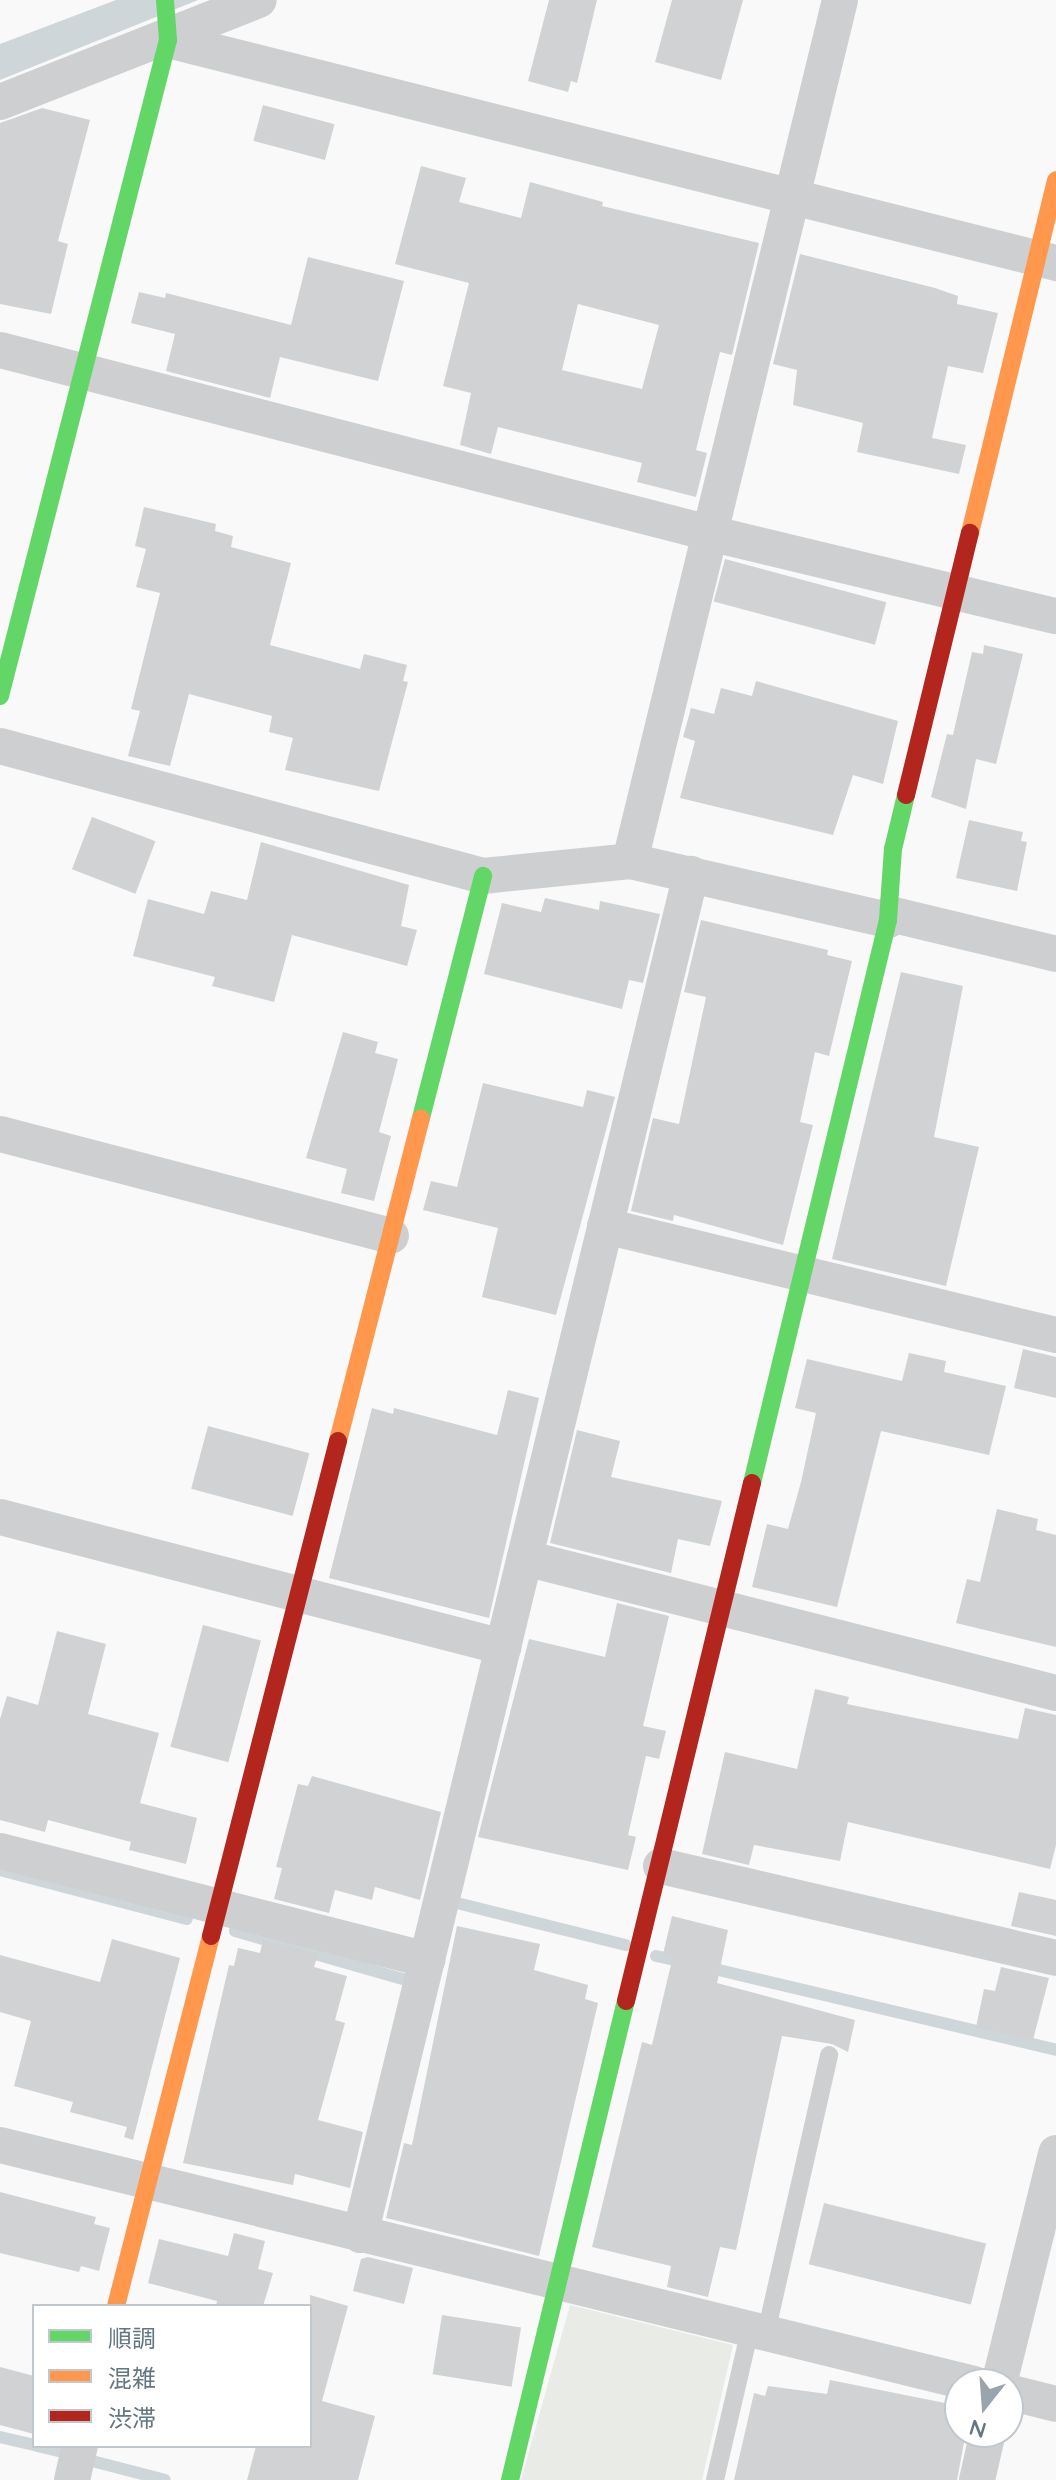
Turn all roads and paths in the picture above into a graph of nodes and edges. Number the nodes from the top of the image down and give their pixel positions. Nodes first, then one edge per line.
1 (165, 0) edge
2 (259, 0) edge
3 (840, 0) edge
4 (168, 31) junction
5 (0, 102) edge
6 (1056, 180) edge
7 (793, 200) junction
8 (1047, 261) edge
9 (0, 350) edge
10 (83, 373) junction
11 (709, 533) junction
12 (956, 591) junction
13 (1056, 616) edge
14 (0, 696) edge
15 (0, 746) edge
16 (630, 861) junction
17 (691, 874) junction
18 (483, 876) junction
19 (889, 917) junction
20 (1056, 954) edge
21 (0, 1134) edge
22 (605, 1226) junction
23 (391, 1236) junction
24 (804, 1274) junction
25 (1056, 1335) edge
26 (0, 1517) edge
27 (525, 1558) junction
28 (297, 1594) junction
29 (725, 1609) junction
30 (503, 1647) junction
31 (1056, 1693) edge
32 (0, 1851) edge
33 (661, 1866) junction
34 (218, 1906) junction
35 (1056, 1958) edge
36 (427, 1960) junction
37 (829, 2055) dead end
38 (0, 2145) edge
39 (1056, 2153) edge
40 (148, 2184) junction
41 (360, 2235) junction
42 (557, 2282) junction
43 (117, 2304) edge
44 (758, 2332) junction
45 (1003, 2368) edge
46 (944, 2377) edge
47 (1024, 2396) edge
48 (1056, 2404) edge
49 (80, 2448) edge
50 (984, 2448) edge
51 (72, 2480) edge
52 (510, 2480) edge
53 (715, 2480) edge
54 (977, 2480) edge

1 - 4 street
2 - 4 street
3 - 7 street
4 - 5 street
4 - 7 street
4 - 10 street
6 - 8 street
7 - 8 street
7 - 11 street
8 - 12 street
9 - 10 street
10 - 11 street
10 - 14 street
11 - 12 street
11 - 16 street
12 - 13 street
12 - 19 street
15 - 18 street
16 - 17 street
16 - 18 street
17 - 19 street
17 - 22 street
18 - 23 street
19 - 20 street
19 - 24 street
21 - 23 street
22 - 24 street
22 - 27 street
23 - 28 street
24 - 25 street
24 - 29 street
26 - 28 street
27 - 29 street
27 - 30 street
28 - 30 street
28 - 34 street
29 - 31 street
29 - 33 street
30 - 36 street
32 - 34 street
33 - 35 street
33 - 42 street
34 - 36 street
34 - 40 street
36 - 41 street
37 - 44 lane
38 - 40 street
39 - 45 street
40 - 41 street
40 - 43 street
41 - 42 street
42 - 44 street
42 - 52 street
44 - 46 street
44 - 53 lane
47 - 48 street
49 - 51 street
50 - 54 street

